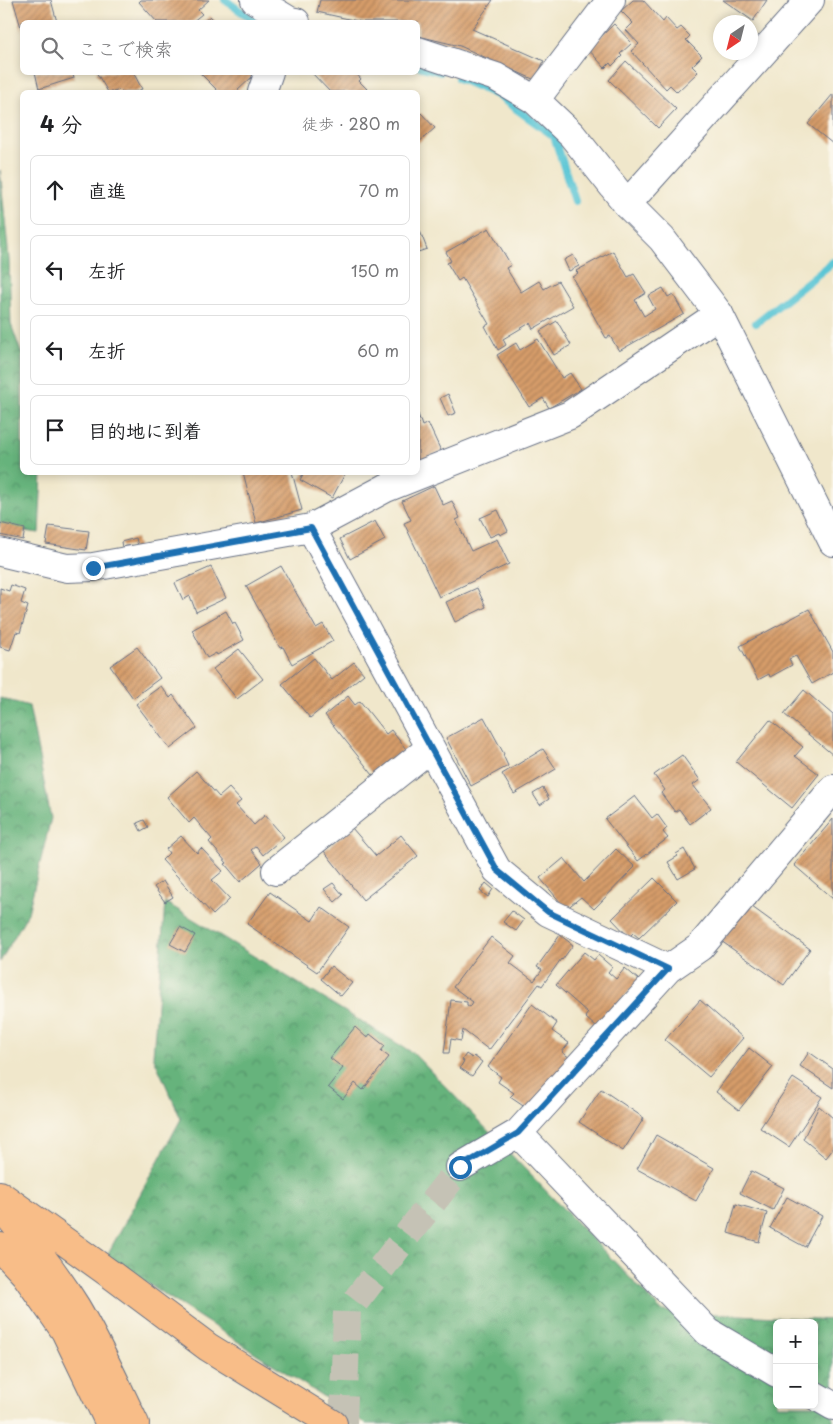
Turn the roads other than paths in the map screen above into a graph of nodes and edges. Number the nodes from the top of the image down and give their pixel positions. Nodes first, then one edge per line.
1 (255, 0) edge
2 (611, 0) edge
3 (810, 0) edge
4 (293, 17) edge
5 (420, 52) edge
6 (268, 75) edge
7 (263, 90) edge
8 (535, 100) junction
9 (627, 204) junction
10 (719, 314) junction
11 (420, 467) edge
12 (398, 475) edge
13 (384, 480) edge
14 (311, 528) junction
15 (833, 542) edge
16 (0, 552) edge
17 (430, 748) junction
18 (833, 789) edge
19 (276, 871) dead end
20 (668, 969) junction
21 (518, 1133) junction
22 (460, 1167) tunnel mouth
23 (0, 1195) edge
24 (0, 1206) edge
25 (0, 1247) edge
26 (773, 1371) edge
27 (818, 1397) edge
28 (833, 1406) edge
29 (110, 1424) edge
30 (135, 1424) edge
31 (333, 1424) edge

1 - 4 street
2 - 8 street
3 - 9 street
5 - 8 street
6 - 7 street
8 - 9 street
9 - 10 street
10 - 11 street
10 - 15 street
12 - 13 street
13 - 14 street
14 - 16 street
14 - 17 street
17 - 19 street
17 - 20 street
18 - 20 street
20 - 21 street
21 - 22 street
21 - 26 street
23 - 31 highway
24 - 30 highway
25 - 29 highway
27 - 28 street

